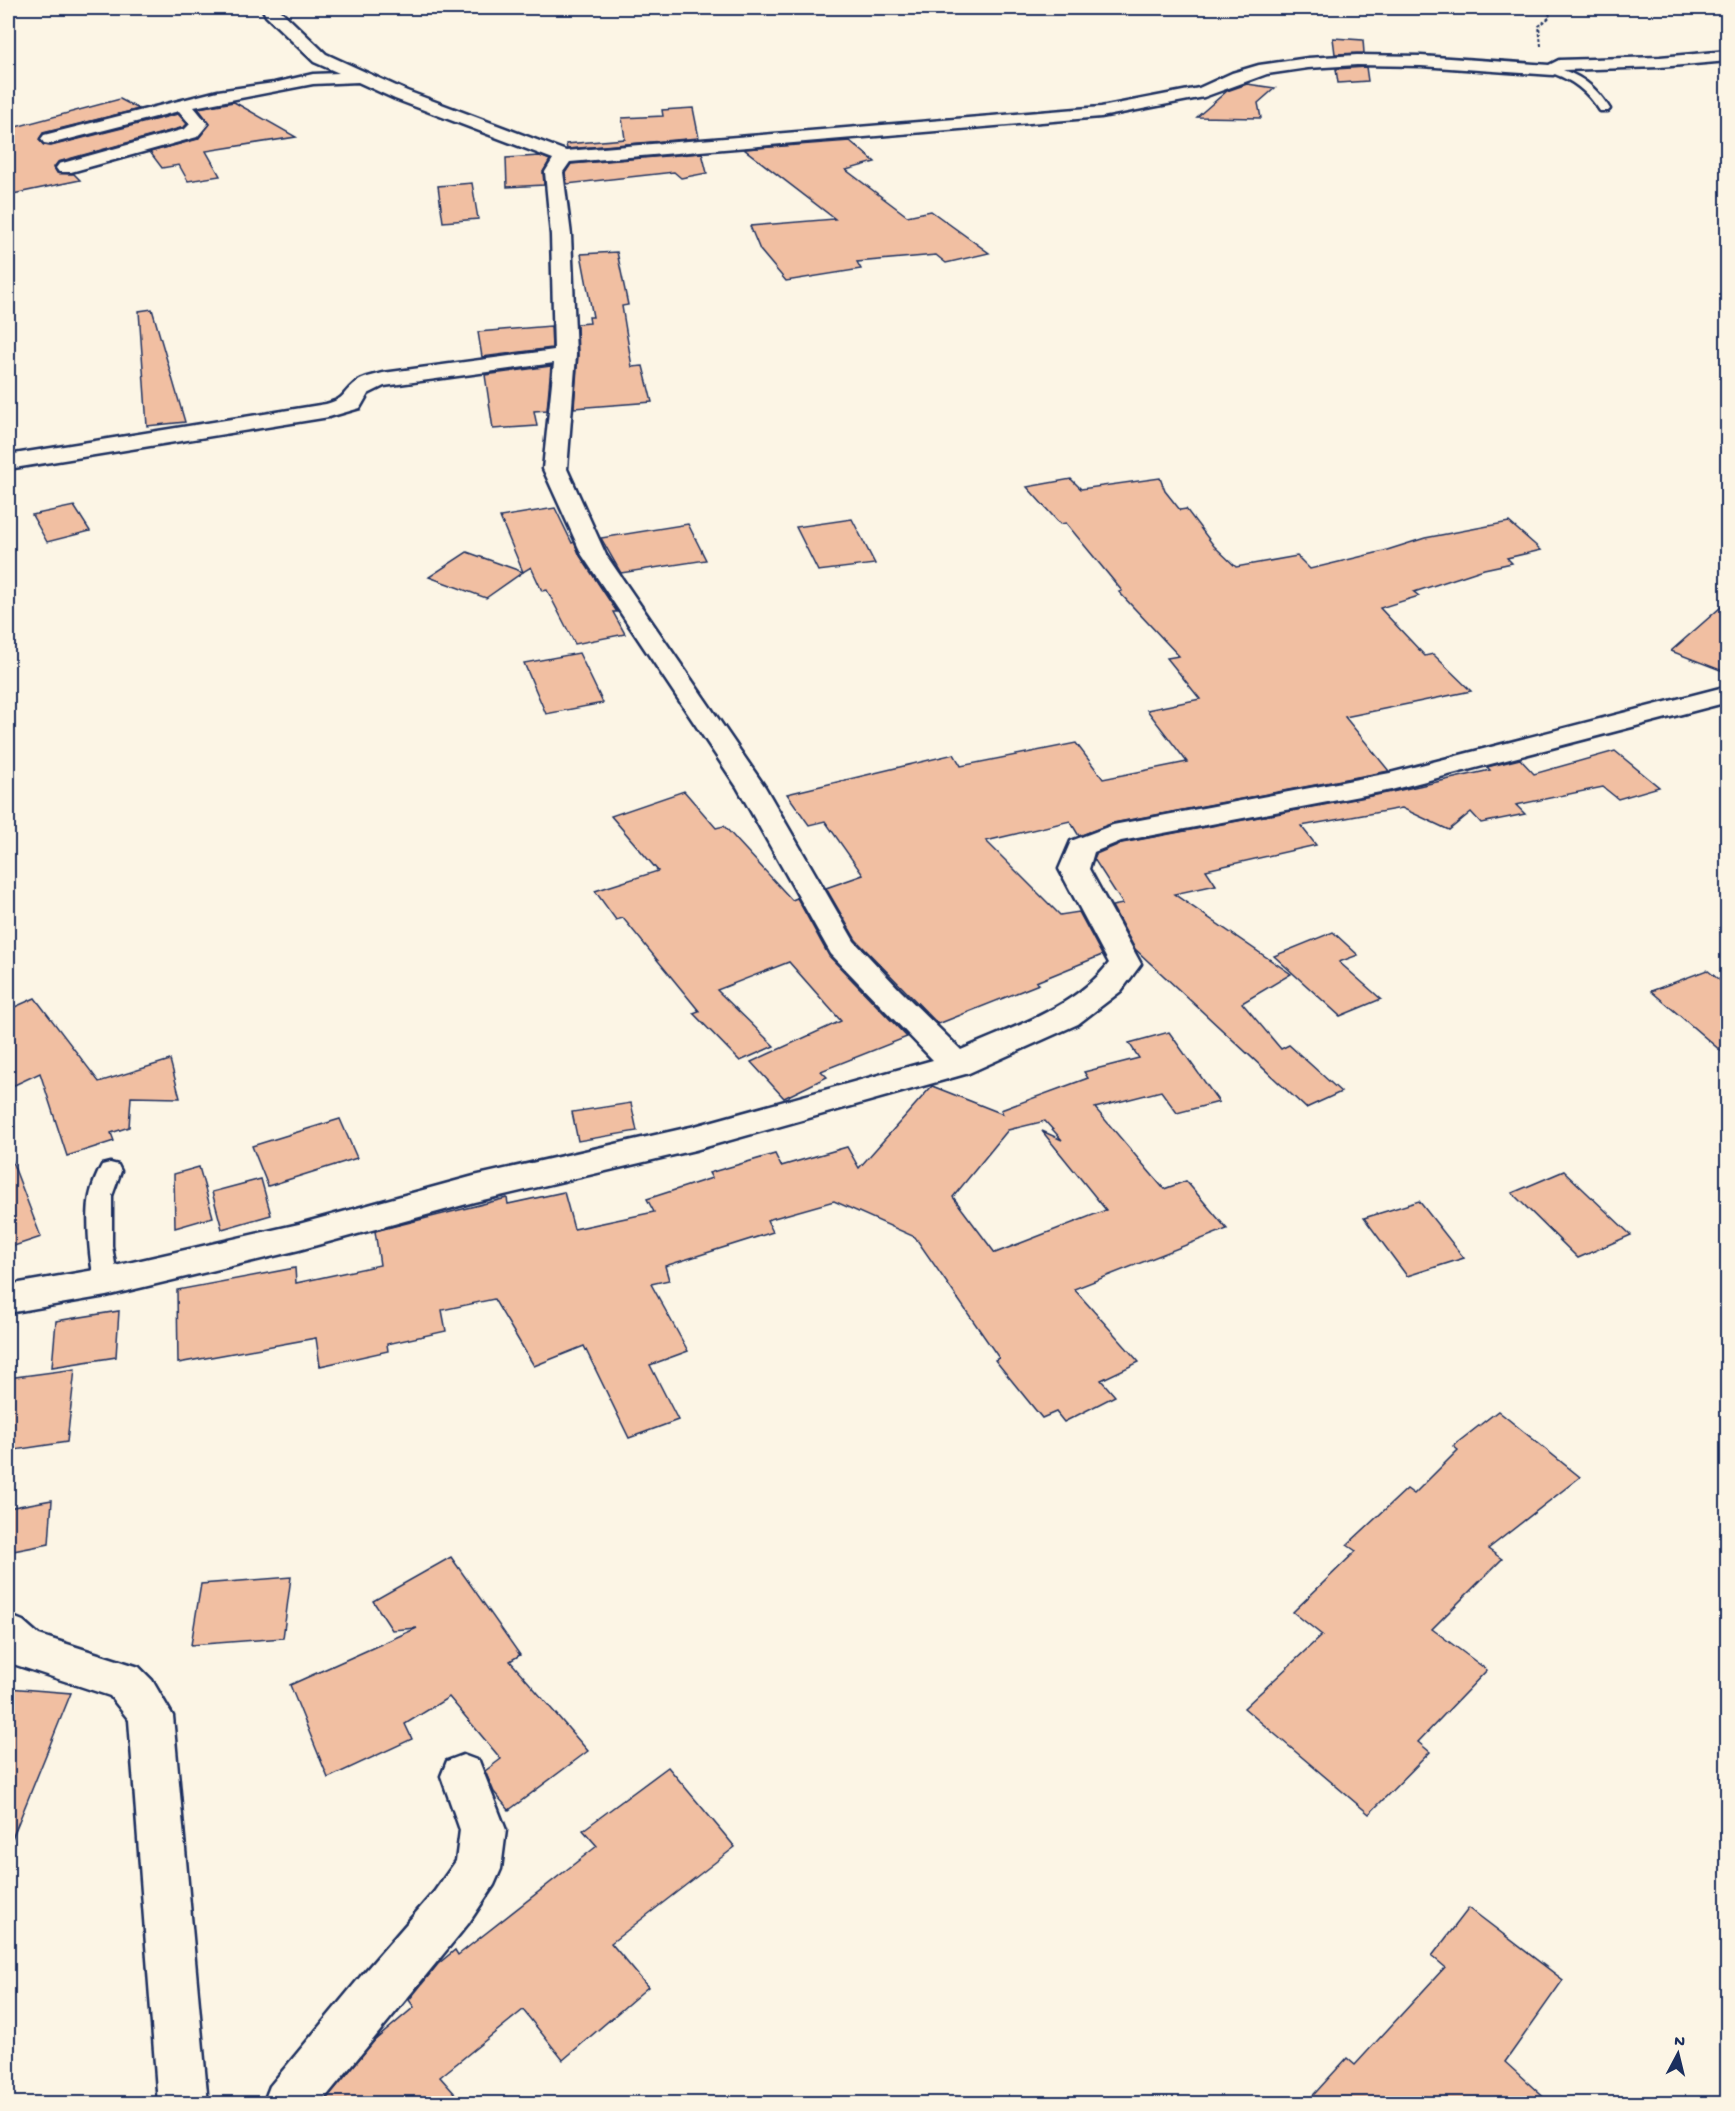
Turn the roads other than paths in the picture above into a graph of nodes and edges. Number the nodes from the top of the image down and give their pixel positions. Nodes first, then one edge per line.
1 (270, 8) edge
2 (1728, 56) edge
3 (1553, 70) junction
4 (365, 76) junction
5 (183, 105) junction
6 (1604, 109) dead end
7 (50, 139) dead end
8 (564, 157) junction
9 (65, 168) dead end
10 (565, 355) junction
11 (8, 462) edge
12 (1728, 694) edge
13 (957, 1065) junction
14 (110, 1171) dead end
15 (106, 1282) junction
16 (8, 1299) edge
17 (8, 1634) edge
18 (463, 1776) dead end
19 (183, 2103) edge
20 (288, 2103) edge

1 - 4 street
2 - 3 street
3 - 6 lane
3 - 8 street
4 - 5 street
4 - 8 street
5 - 7 street
5 - 9 street
8 - 10 street
10 - 11 street
10 - 13 street
12 - 13 street
13 - 15 street
14 - 15 lane
15 - 16 street
17 - 19 street
18 - 20 street

